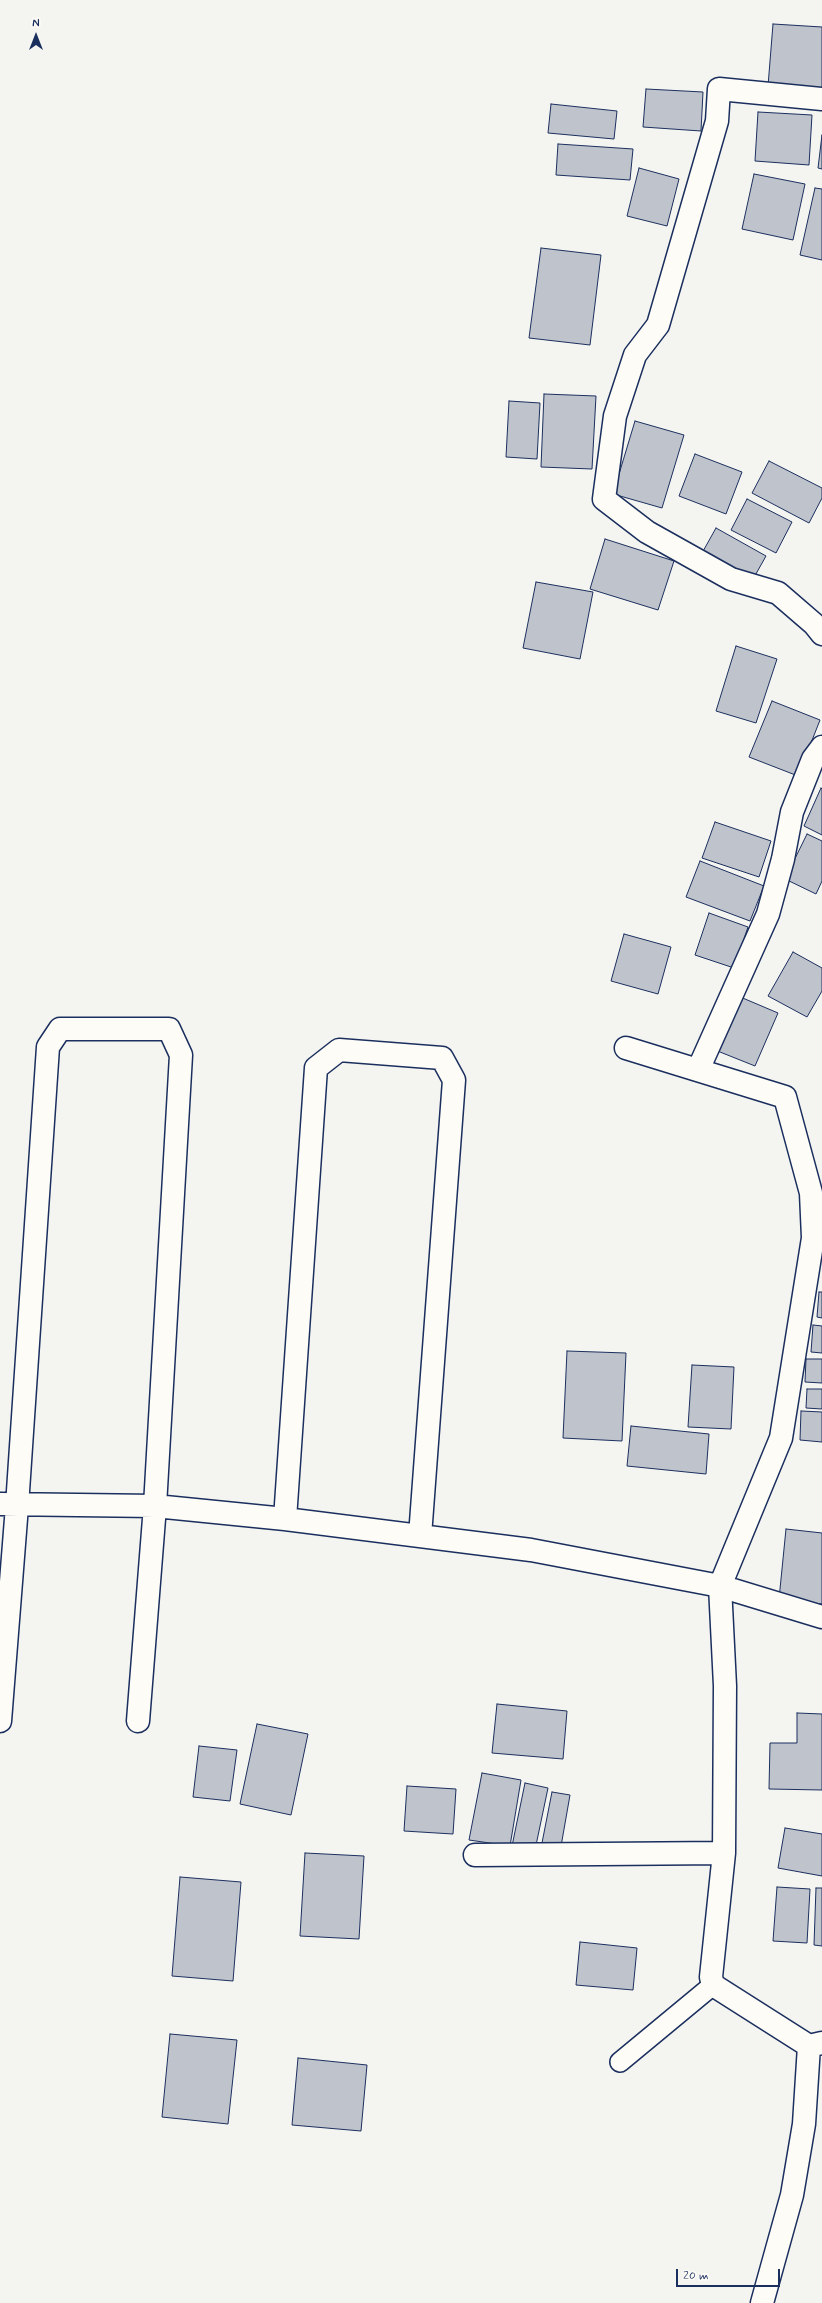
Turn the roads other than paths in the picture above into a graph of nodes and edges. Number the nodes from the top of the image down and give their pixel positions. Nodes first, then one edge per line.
1 (822, 99) edge
2 (822, 634) edge
3 (822, 747) edge
4 (626, 1048) dead end
5 (698, 1070) junction
6 (818, 1238) edge
7 (9, 1505) edge
8 (156, 1506) junction
9 (284, 1519) junction
10 (420, 1536) junction
11 (720, 1586) junction
12 (822, 1617) edge
13 (0, 1721) edge
14 (138, 1721) dead end
15 (724, 1853) junction
16 (475, 1855) dead end
17 (713, 1985) junction
18 (815, 2045) edge
19 (620, 2062) dead end
20 (762, 2303) edge

1 - 2 street
3 - 5 street
4 - 5 street
5 - 6 street
6 - 11 street
7 - 8 street
7 - 8 street
7 - 13 street
8 - 9 street
8 - 14 street
9 - 10 street
9 - 10 street
10 - 11 street
11 - 12 street
11 - 15 street
15 - 16 street
15 - 17 street
17 - 18 street
17 - 19 lane
18 - 20 street

